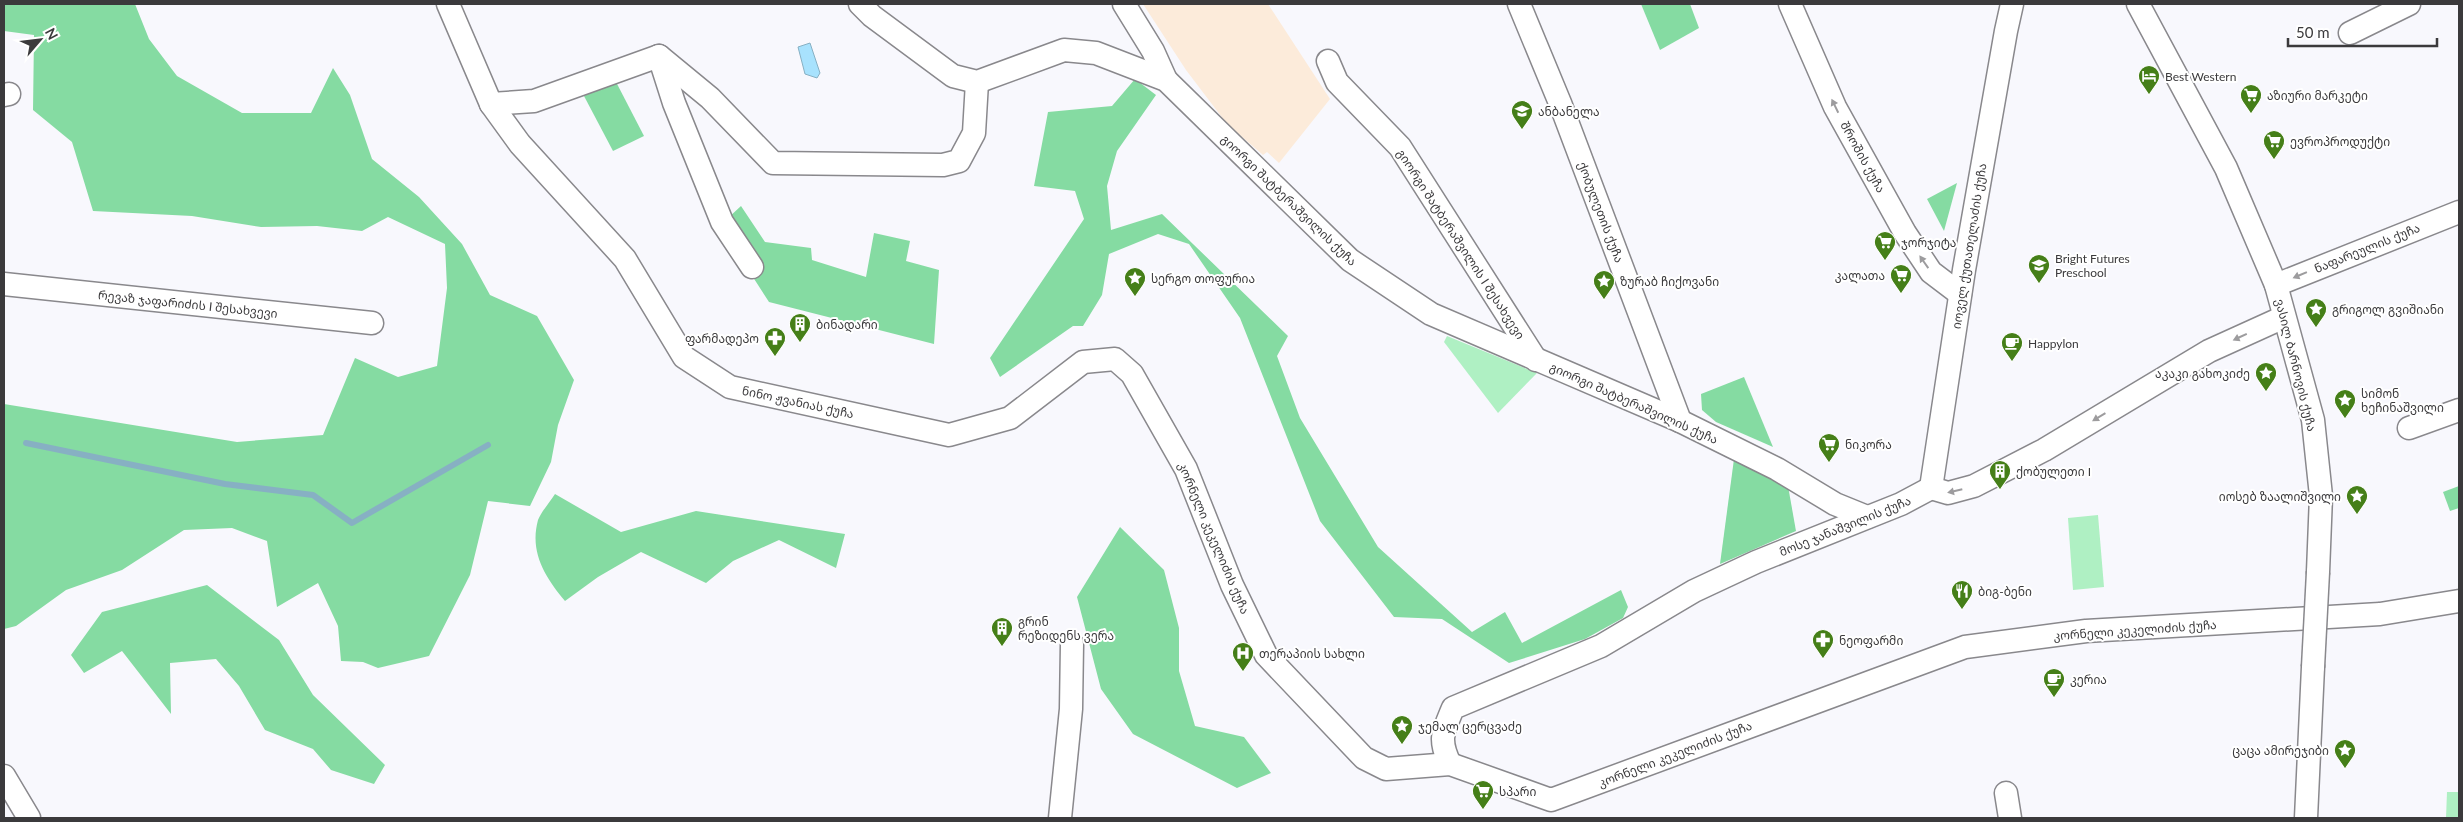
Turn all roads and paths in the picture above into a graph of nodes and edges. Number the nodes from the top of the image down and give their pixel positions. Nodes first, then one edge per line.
1 (448, 4) edge
2 (860, 4) edge
3 (1124, 4) edge
4 (1519, 4) edge
5 (1790, 4) edge
6 (2012, 4) edge
7 (2138, 4) edge
8 (2410, 4) edge
9 (2350, 33) dead end
10 (659, 56) junction
11 (1328, 61) dead end
12 (1166, 80) junction
13 (977, 82) junction
14 (491, 104) junction
15 (2459, 212) edge
16 (752, 267) dead end
17 (4, 284) edge
18 (2276, 285) junction
19 (1960, 294) junction
20 (2284, 317) junction
21 (372, 323) dead end
22 (1115, 359) joint
23 (1536, 360) junction
24 (2459, 410) edge
25 (1680, 421) junction
26 (2409, 428) dead end
27 (1931, 488) junction
28 (1867, 517) junction
29 (2459, 601) edge
30 (1072, 644) dead end
31 (1450, 764) junction
32 (4, 776) edge
33 (2006, 793) dead end
34 (1554, 809) edge
35 (29, 818) edge
36 (1060, 818) edge
37 (2010, 818) edge
38 (2306, 818) edge

1 - 14 street, ნინო ჟვანიას ქუჩა
2 - 13 street
3 - 12 street
4 - 25 street, ქობულეთის ქუჩა
19 -> 5 street, შროშის ქუჩა
6 - 19 street, იოველ ქუთათელაძის ქუჩა
7 - 18 street, ვასილ ბარნოვის ქუჩა
8 - 9 street
10 - 13 street
10 - 14 street
10 - 16 street
11 - 23 street, გიორგი შატბერაშვილის I შესახვევი
12 - 13 street, გიორგი შატბერაშვილის ქუჩა
12 - 23 street, გიორგი შატბერაშვილის ქუჩა
14 - 22 street, ნინო ჟვანიას ქუჩა
15 -> 18 street, ნაფარეულის ქუჩა
17 - 21 street, რევაზ ჯაფარიძის I შესახვევი
18 - 20 street, ვასილ ბარნოვის ქუჩა
19 - 27 street, იოველ ქუთათელაძის ქუჩა
20 -> 27 street
20 - 38 street, ვასილ ბარნოვის ქუჩა, bridge
22 - 31 street, კორნელი კეკელიძის ქუჩა
23 - 25 street, გიორგი შატბერაშვილის ქუჩა
24 - 26 street
25 - 28 street, გიორგი შატბერაშვილის ქუჩა
27 - 28 street, მოსე ჯანაშვილის ქუჩა
28 - 31 street, მოსე ჯანაშვილის ქუჩა
29 - 34 street, კორნელი კეკელიძის ქუჩა
30 - 36 street
31 - 34 street, კორნელი კეკელიძის ქუჩა
32 - 35 street
33 - 37 street

